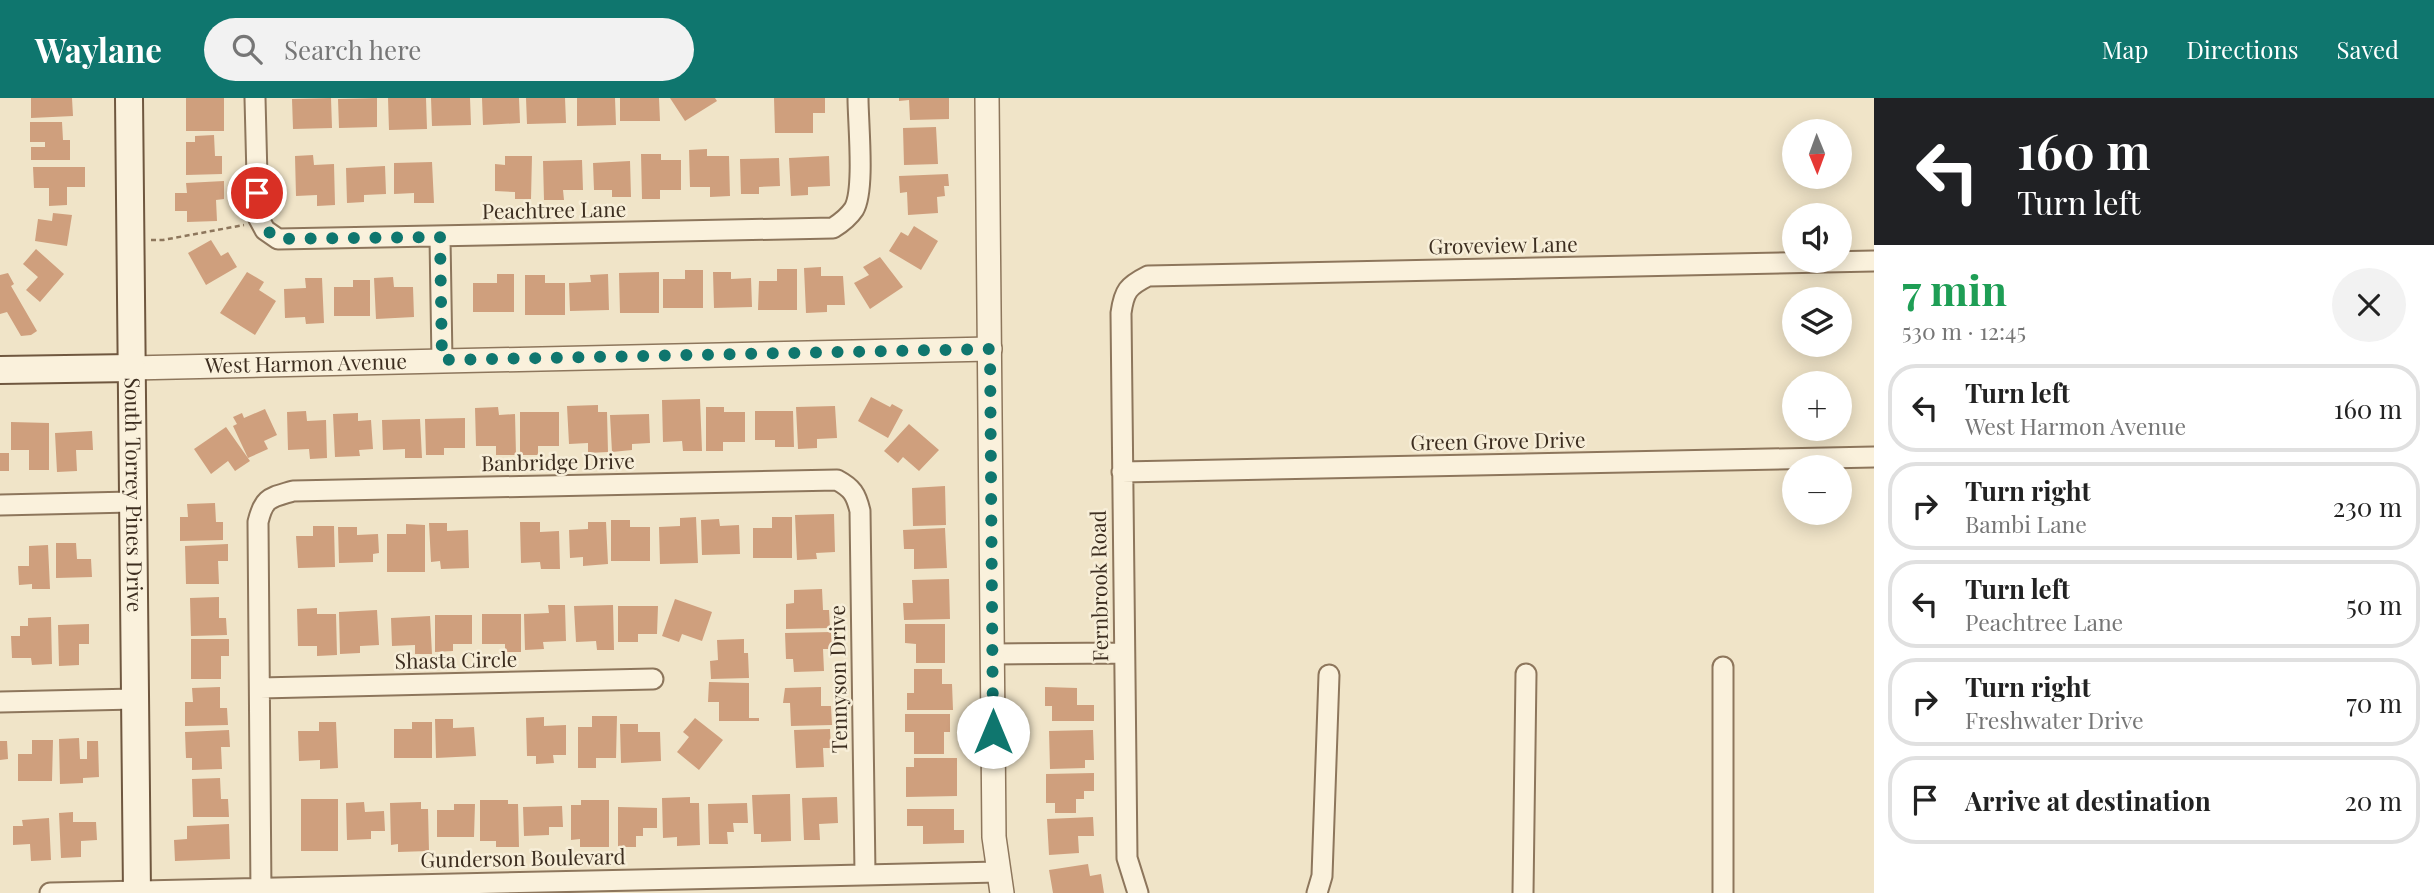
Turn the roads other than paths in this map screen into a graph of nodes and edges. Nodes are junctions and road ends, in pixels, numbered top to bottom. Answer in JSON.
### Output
{"nodes":[{"id":1,"x":129,"y":98,"type":"edge"},
{"id":2,"x":255,"y":98,"type":"edge"},
{"id":3,"x":858,"y":98,"type":"edge"},
{"id":4,"x":987,"y":98,"type":"edge"},
{"id":5,"x":440,"y":237,"type":"junction"},
{"id":6,"x":1874,"y":261,"type":"edge"},
{"id":7,"x":1135,"y":282,"type":"joint"},
{"id":8,"x":990,"y":349,"type":"junction"},
{"id":9,"x":442,"y":360,"type":"junction"},
{"id":10,"x":131,"y":368,"type":"junction"},
{"id":11,"x":0,"y":370,"type":"edge"},
{"id":12,"x":1874,"y":457,"type":"edge"},
{"id":13,"x":1122,"y":472,"type":"junction"},
{"id":14,"x":848,"y":486,"type":"joint"},
{"id":15,"x":131,"y":502,"type":"junction"},
{"id":16,"x":0,"y":505,"type":"edge"},
{"id":17,"x":993,"y":653,"type":"junction"},
{"id":18,"x":1123,"y":653,"type":"junction"},
{"id":19,"x":1723,"y":667,"type":"dead end"},
{"id":20,"x":1525,"y":674,"type":"dead end"},
{"id":21,"x":1329,"y":675,"type":"dead end"},
{"id":22,"x":653,"y":679,"type":"dead end"},
{"id":23,"x":260,"y":688,"type":"junction"},
{"id":24,"x":135,"y":699,"type":"junction"},
{"id":25,"x":0,"y":702,"type":"edge"},
{"id":26,"x":865,"y":874,"type":"junction"},
{"id":27,"x":1000,"y":882,"type":"edge"},
{"id":28,"x":659,"y":886,"type":"edge"},
{"id":29,"x":458,"y":888,"type":"edge"},
{"id":30,"x":260,"y":890,"type":"edge"},
{"id":31,"x":137,"y":892,"type":"edge"},
{"id":32,"x":50,"y":893,"type":"edge"},
{"id":33,"x":1138,"y":893,"type":"edge"},
{"id":34,"x":1317,"y":893,"type":"edge"},
{"id":35,"x":1523,"y":893,"type":"edge"},
{"id":36,"x":1723,"y":893,"type":"edge"}],
"edges":[{"from":1,"to":10,"type":"main road","name":"South Torrey Pines Drive"},
{"from":2,"to":5,"type":"street","name":"Peachtree Lane"},
{"from":3,"to":5,"type":"street","name":"Peachtree Lane"},
{"from":4,"to":8,"type":"street"},
{"from":5,"to":9,"type":"street"},
{"from":6,"to":7,"type":"street","name":"Groveview Lane"},
{"from":7,"to":13,"type":"street","name":"Fernbrook Road"},
{"from":8,"to":9,"type":"street","name":"West Harmon Avenue"},
{"from":8,"to":17,"type":"street"},
{"from":9,"to":10,"type":"street","name":"West Harmon Avenue"},
{"from":10,"to":11,"type":"main road","name":"West Harmon Avenue"},
{"from":10,"to":15,"type":"main road","name":"South Torrey Pines Drive"},
{"from":12,"to":13,"type":"street","name":"Green Grove Drive"},
{"from":13,"to":18,"type":"street","name":"Fernbrook Road"},
{"from":14,"to":23,"type":"street","name":"Banbridge Drive"},
{"from":14,"to":26,"type":"street","name":"Tennyson Drive"},
{"from":15,"to":16,"type":"street"},
{"from":15,"to":24,"type":"main road","name":"South Torrey Pines Drive"},
{"from":17,"to":18,"type":"street"},
{"from":17,"to":27,"type":"street"},
{"from":18,"to":33,"type":"street","name":"Fernbrook Road"},
{"from":19,"to":36,"type":"street"},
{"from":20,"to":35,"type":"street"},
{"from":21,"to":34,"type":"street"},
{"from":22,"to":23,"type":"street","name":"Shasta Circle"},
{"from":23,"to":30,"type":"street"},
{"from":24,"to":25,"type":"street"},
{"from":24,"to":31,"type":"main road","name":"South Torrey Pines Drive"},
{"from":26,"to":27,"type":"street","name":"Gunderson Boulevard"},
{"from":26,"to":28,"type":"street","name":"Gunderson Boulevard"},
{"from":28,"to":29,"type":"street","name":"Gunderson Boulevard"},
{"from":29,"to":30,"type":"street","name":"Gunderson Boulevard"},
{"from":30,"to":31,"type":"street","name":"Gunderson Boulevard"},
{"from":31,"to":32,"type":"street","name":"Gunderson Boulevard"}]}
